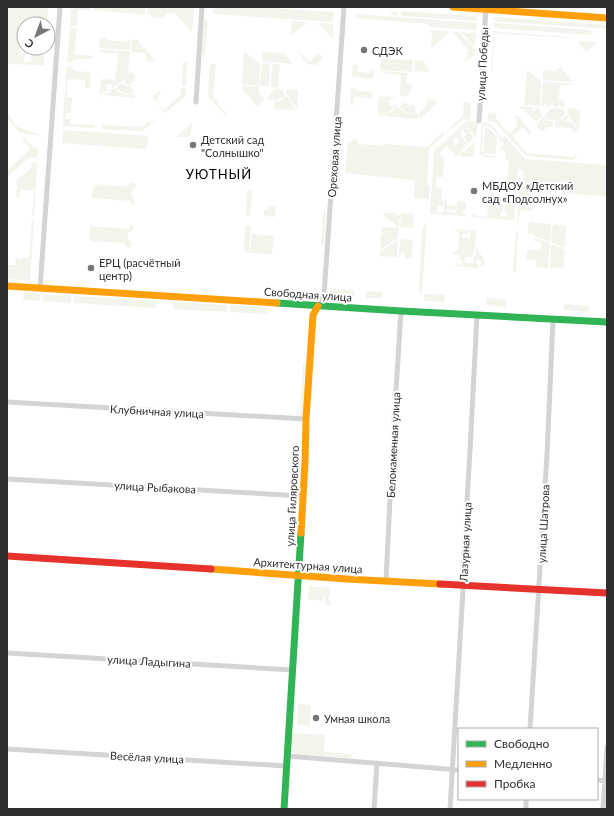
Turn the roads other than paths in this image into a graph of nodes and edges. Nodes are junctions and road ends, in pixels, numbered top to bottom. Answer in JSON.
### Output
{"nodes":[{"id":1,"x":60,"y":7,"type":"edge"},
{"id":2,"x":202,"y":7,"type":"edge"},
{"id":3,"x":344,"y":7,"type":"edge"},
{"id":4,"x":452,"y":7,"type":"edge"},
{"id":5,"x":486,"y":8,"type":"edge"},
{"id":6,"x":607,"y":18,"type":"edge"},
{"id":7,"x":196,"y":102,"type":"dead end"},
{"id":8,"x":479,"y":121,"type":"dead end"},
{"id":9,"x":7,"y":286,"type":"edge"},
{"id":10,"x":40,"y":288,"type":"junction"},
{"id":11,"x":318,"y":306,"type":"junction"},
{"id":12,"x":401,"y":311,"type":"junction"},
{"id":13,"x":477,"y":315,"type":"junction"},
{"id":14,"x":553,"y":320,"type":"junction"},
{"id":15,"x":607,"y":322,"type":"edge"},
{"id":16,"x":7,"y":402,"type":"edge"},
{"id":17,"x":306,"y":419,"type":"junction"},
{"id":18,"x":7,"y":479,"type":"edge"},
{"id":19,"x":303,"y":496,"type":"junction"},
{"id":20,"x":7,"y":556,"type":"edge"},
{"id":21,"x":298,"y":575,"type":"junction"},
{"id":22,"x":386,"y":580,"type":"junction"},
{"id":23,"x":462,"y":585,"type":"junction"},
{"id":24,"x":538,"y":589,"type":"junction"},
{"id":25,"x":607,"y":593,"type":"edge"},
{"id":26,"x":7,"y":653,"type":"edge"},
{"id":27,"x":292,"y":670,"type":"junction"},
{"id":28,"x":530,"y":728,"type":"edge"},
{"id":29,"x":607,"y":747,"type":"edge"},
{"id":30,"x":7,"y":749,"type":"edge"},
{"id":31,"x":287,"y":756,"type":"junction"},
{"id":32,"x":377,"y":763,"type":"junction"},
{"id":33,"x":286,"y":766,"type":"junction"},
{"id":34,"x":452,"y":770,"type":"junction"},
{"id":35,"x":458,"y":770,"type":"edge"},
{"id":36,"x":606,"y":781,"type":"edge"},
{"id":37,"x":284,"y":809,"type":"edge"},
{"id":38,"x":374,"y":809,"type":"edge"},
{"id":39,"x":450,"y":809,"type":"edge"},
{"id":40,"x":603,"y":809,"type":"edge"}],
"edges":[{"from":1,"to":10,"type":"street"},
{"from":2,"to":7,"type":"street"},
{"from":3,"to":11,"type":"street","name":"Ореховая улица"},
{"from":4,"to":5,"type":"street"},
{"from":5,"to":6,"type":"street"},
{"from":5,"to":8,"type":"street","name":"улица Победы"},
{"from":9,"to":10,"type":"street","name":"Свободная улица"},
{"from":10,"to":11,"type":"street","name":"Свободная улица"},
{"from":11,"to":12,"type":"street","name":"Свободная улица"},
{"from":11,"to":17,"type":"street","name":"улица Гиляровского"},
{"from":12,"to":13,"type":"street","name":"Свободная улица"},
{"from":12,"to":22,"type":"street","name":"Белокаменная улица"},
{"from":13,"to":14,"type":"street","name":"Свободная улица"},
{"from":13,"to":23,"type":"street","name":"Лазурная улица"},
{"from":14,"to":15,"type":"street","name":"Свободная улица"},
{"from":14,"to":24,"type":"street","name":"улица Шатрова"},
{"from":16,"to":17,"type":"street","name":"Клубничная улица"},
{"from":17,"to":19,"type":"street","name":"улица Гиляровского"},
{"from":18,"to":19,"type":"street","name":"улица Рыбакова"},
{"from":19,"to":21,"type":"street","name":"улица Гиляровского"},
{"from":20,"to":21,"type":"street","name":"Архитектурная улица"},
{"from":21,"to":22,"type":"street","name":"Архитектурная улица"},
{"from":21,"to":27,"type":"street","name":"улица Гиляровского"},
{"from":22,"to":23,"type":"street","name":"Архитектурная улица"},
{"from":23,"to":24,"type":"street","name":"Архитектурная улица"},
{"from":23,"to":34,"type":"street","name":"Лазурная улица"},
{"from":24,"to":25,"type":"street","name":"Архитектурная улица"},
{"from":24,"to":28,"type":"street","name":"улица Шатрова"},
{"from":26,"to":27,"type":"street","name":"улица Ладыгина"},
{"from":27,"to":31,"type":"street","name":"улица Гиляровского"},
{"from":29,"to":36,"type":"street"},
{"from":30,"to":33,"type":"street","name":"Весёлая улица"},
{"from":31,"to":32,"type":"street"},
{"from":31,"to":33,"type":"street","name":"улица Гиляровского"},
{"from":32,"to":34,"type":"street"},
{"from":32,"to":38,"type":"street"},
{"from":33,"to":37,"type":"street","name":"улица Гиляровского"},
{"from":34,"to":35,"type":"street"},
{"from":34,"to":39,"type":"street","name":"Лазурная улица"},
{"from":36,"to":40,"type":"street"}]}
